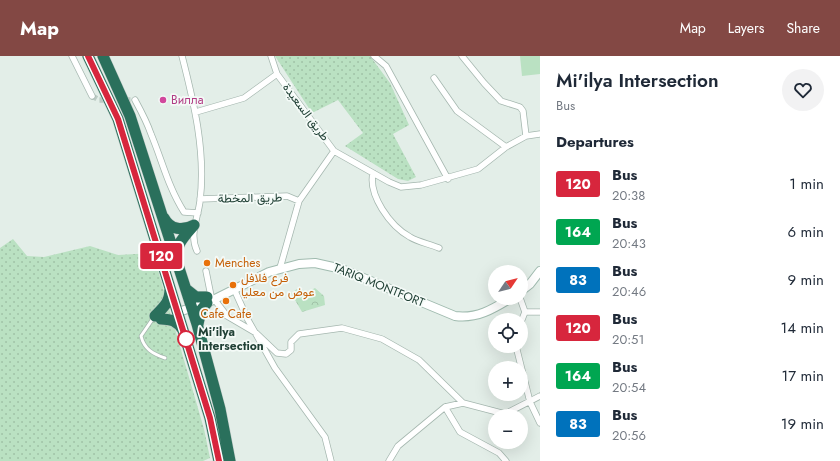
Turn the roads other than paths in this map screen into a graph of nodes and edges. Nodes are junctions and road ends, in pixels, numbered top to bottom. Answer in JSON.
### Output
{"nodes":[{"id":1,"x":72,"y":56,"type":"edge"},
{"id":2,"x":88,"y":56,"type":"edge"},
{"id":3,"x":103,"y":56,"type":"edge"},
{"id":4,"x":182,"y":56,"type":"edge"},
{"id":5,"x":271,"y":56,"type":"edge"},
{"id":6,"x":374,"y":56,"type":"edge"},
{"id":7,"x":462,"y":56,"type":"edge"},
{"id":8,"x":277,"y":74,"type":"junction"},
{"id":9,"x":434,"y":78,"type":"dead end"},
{"id":10,"x":92,"y":96,"type":"dead end"},
{"id":11,"x":135,"y":100,"type":"dead end"},
{"id":12,"x":196,"y":112,"type":"junction"},
{"id":13,"x":540,"y":134,"type":"edge"},
{"id":14,"x":526,"y":136,"type":"junction"},
{"id":15,"x":506,"y":147,"type":"junction"},
{"id":16,"x":334,"y":150,"type":"junction"},
{"id":17,"x":373,"y":172,"type":"junction"},
{"id":18,"x":448,"y":178,"type":"junction"},
{"id":19,"x":200,"y":199,"type":"junction"},
{"id":20,"x":299,"y":201,"type":"junction"},
{"id":21,"x":198,"y":213,"type":"junction"},
{"id":22,"x":162,"y":215,"type":"junction"},
{"id":23,"x":194,"y":225,"type":"junction"},
{"id":24,"x":439,"y":248,"type":"dead end"},
{"id":25,"x":197,"y":251,"type":"dead end"},
{"id":26,"x":178,"y":264,"type":"junction"},
{"id":27,"x":280,"y":268,"type":"junction"},
{"id":28,"x":206,"y":271,"type":"dead end"},
{"id":29,"x":540,"y":271,"type":"edge"},
{"id":30,"x":170,"y":284,"type":"junction"},
{"id":31,"x":528,"y":286,"type":"edge"},
{"id":32,"x":234,"y":288,"type":"junction"},
{"id":33,"x":186,"y":289,"type":"junction"},
{"id":34,"x":210,"y":299,"type":"junction"},
{"id":35,"x":191,"y":305,"type":"junction"},
{"id":36,"x":499,"y":305,"type":"edge"},
{"id":37,"x":522,"y":305,"type":"edge"},
{"id":38,"x":168,"y":312,"type":"junction"},
{"id":39,"x":525,"y":312,"type":"joint"},
{"id":40,"x":540,"y":312,"type":"edge"},
{"id":41,"x":198,"y":324,"type":"junction"},
{"id":42,"x":147,"y":326,"type":"junction"},
{"id":43,"x":184,"y":332,"type":"junction"},
{"id":44,"x":256,"y":332,"type":"junction"},
{"id":45,"x":518,"y":353,"type":"edge"},
{"id":46,"x":165,"y":358,"type":"dead end"},
{"id":47,"x":540,"y":396,"type":"edge"},
{"id":48,"x":530,"y":402,"type":"junction"},
{"id":49,"x":463,"y":403,"type":"junction"},
{"id":50,"x":445,"y":406,"type":"junction"},
{"id":51,"x":540,"y":423,"type":"edge"},
{"id":52,"x":219,"y":461,"type":"edge"},
{"id":53,"x":230,"y":461,"type":"edge"},
{"id":54,"x":331,"y":461,"type":"edge"},
{"id":55,"x":389,"y":461,"type":"edge"},
{"id":56,"x":506,"y":461,"type":"edge"}],
"edges":[{"from":1,"to":10,"type":"street"},
{"from":2,"to":30,"type":"highway"},
{"from":3,"to":22,"type":"highway"},
{"from":4,"to":12,"type":"street"},
{"from":5,"to":8,"type":"street","name":"طريق السعيدة"},
{"from":6,"to":18,"type":"street"},
{"from":7,"to":14,"type":"street"},
{"from":8,"to":12,"type":"street"},
{"from":8,"to":16,"type":"street","name":"طريق السعيدة"},
{"from":9,"to":15,"type":"street"},
{"from":11,"to":21,"type":"street"},
{"from":12,"to":19,"type":"street"},
{"from":13,"to":14,"type":"street","name":"طريق السعيدة"},
{"from":14,"to":15,"type":"street","name":"طريق السعيدة"},
{"from":15,"to":18,"type":"street","name":"طريق السعيدة"},
{"from":16,"to":17,"type":"street","name":"طريق السعيدة"},
{"from":16,"to":20,"type":"street","name":"طريق السعيدة"},
{"from":17,"to":18,"type":"street","name":"طريق السعيدة"},
{"from":17,"to":24,"type":"street"},
{"from":19,"to":20,"type":"street","name":"طريق المخطة"},
{"from":19,"to":21,"type":"street"},
{"from":20,"to":27,"type":"street","name":"طريق السعيدة"},
{"from":21,"to":23,"type":"street"},
{"from":22,"to":23,"type":"highway"},
{"from":22,"to":26,"type":"highway"},
{"from":23,"to":25,"type":"street"},
{"from":23,"to":26,"type":"highway"},
{"from":26,"to":33,"type":"highway"},
{"from":27,"to":32,"type":"main road","name":"TARIQ MONTFORT"},
{"from":27,"to":36,"type":"main road","name":"TARIQ MONTFORT"},
{"from":28,"to":34,"type":"street"},
{"from":29,"to":31,"type":"main road"},
{"from":30,"to":38,"type":"highway"},
{"from":30,"to":38,"type":"highway"},
{"from":32,"to":34,"type":"main road","name":"TARIQ MONTFORT"},
{"from":32,"to":44,"type":"street"},
{"from":33,"to":34,"type":"highway"},
{"from":33,"to":35,"type":"highway"},
{"from":34,"to":35,"type":"main road","name":"TARIQ MONTFORT"},
{"from":34,"to":41,"type":"highway"},
{"from":34,"to":44,"type":"street"},
{"from":35,"to":38,"type":"main road","name":"TARIQ MONTFORT"},
{"from":35,"to":41,"type":"highway"},
{"from":37,"to":39,"type":"street"},
{"from":38,"to":42,"type":"lane"},
{"from":38,"to":42,"type":"lane"},
{"from":38,"to":43,"type":"highway"},
{"from":38,"to":43,"type":"highway"},
{"from":39,"to":40,"type":"street"},
{"from":41,"to":53,"type":"highway"},
{"from":42,"to":46,"type":"lane"},
{"from":43,"to":52,"type":"highway"},
{"from":44,"to":49,"type":"street"},
{"from":44,"to":54,"type":"street"},
{"from":45,"to":48,"type":"street"},
{"from":47,"to":48,"type":"street"},
{"from":48,"to":49,"type":"street"},
{"from":48,"to":51,"type":"street"},
{"from":49,"to":50,"type":"street"},
{"from":50,"to":55,"type":"street"},
{"from":50,"to":56,"type":"street"}]}
